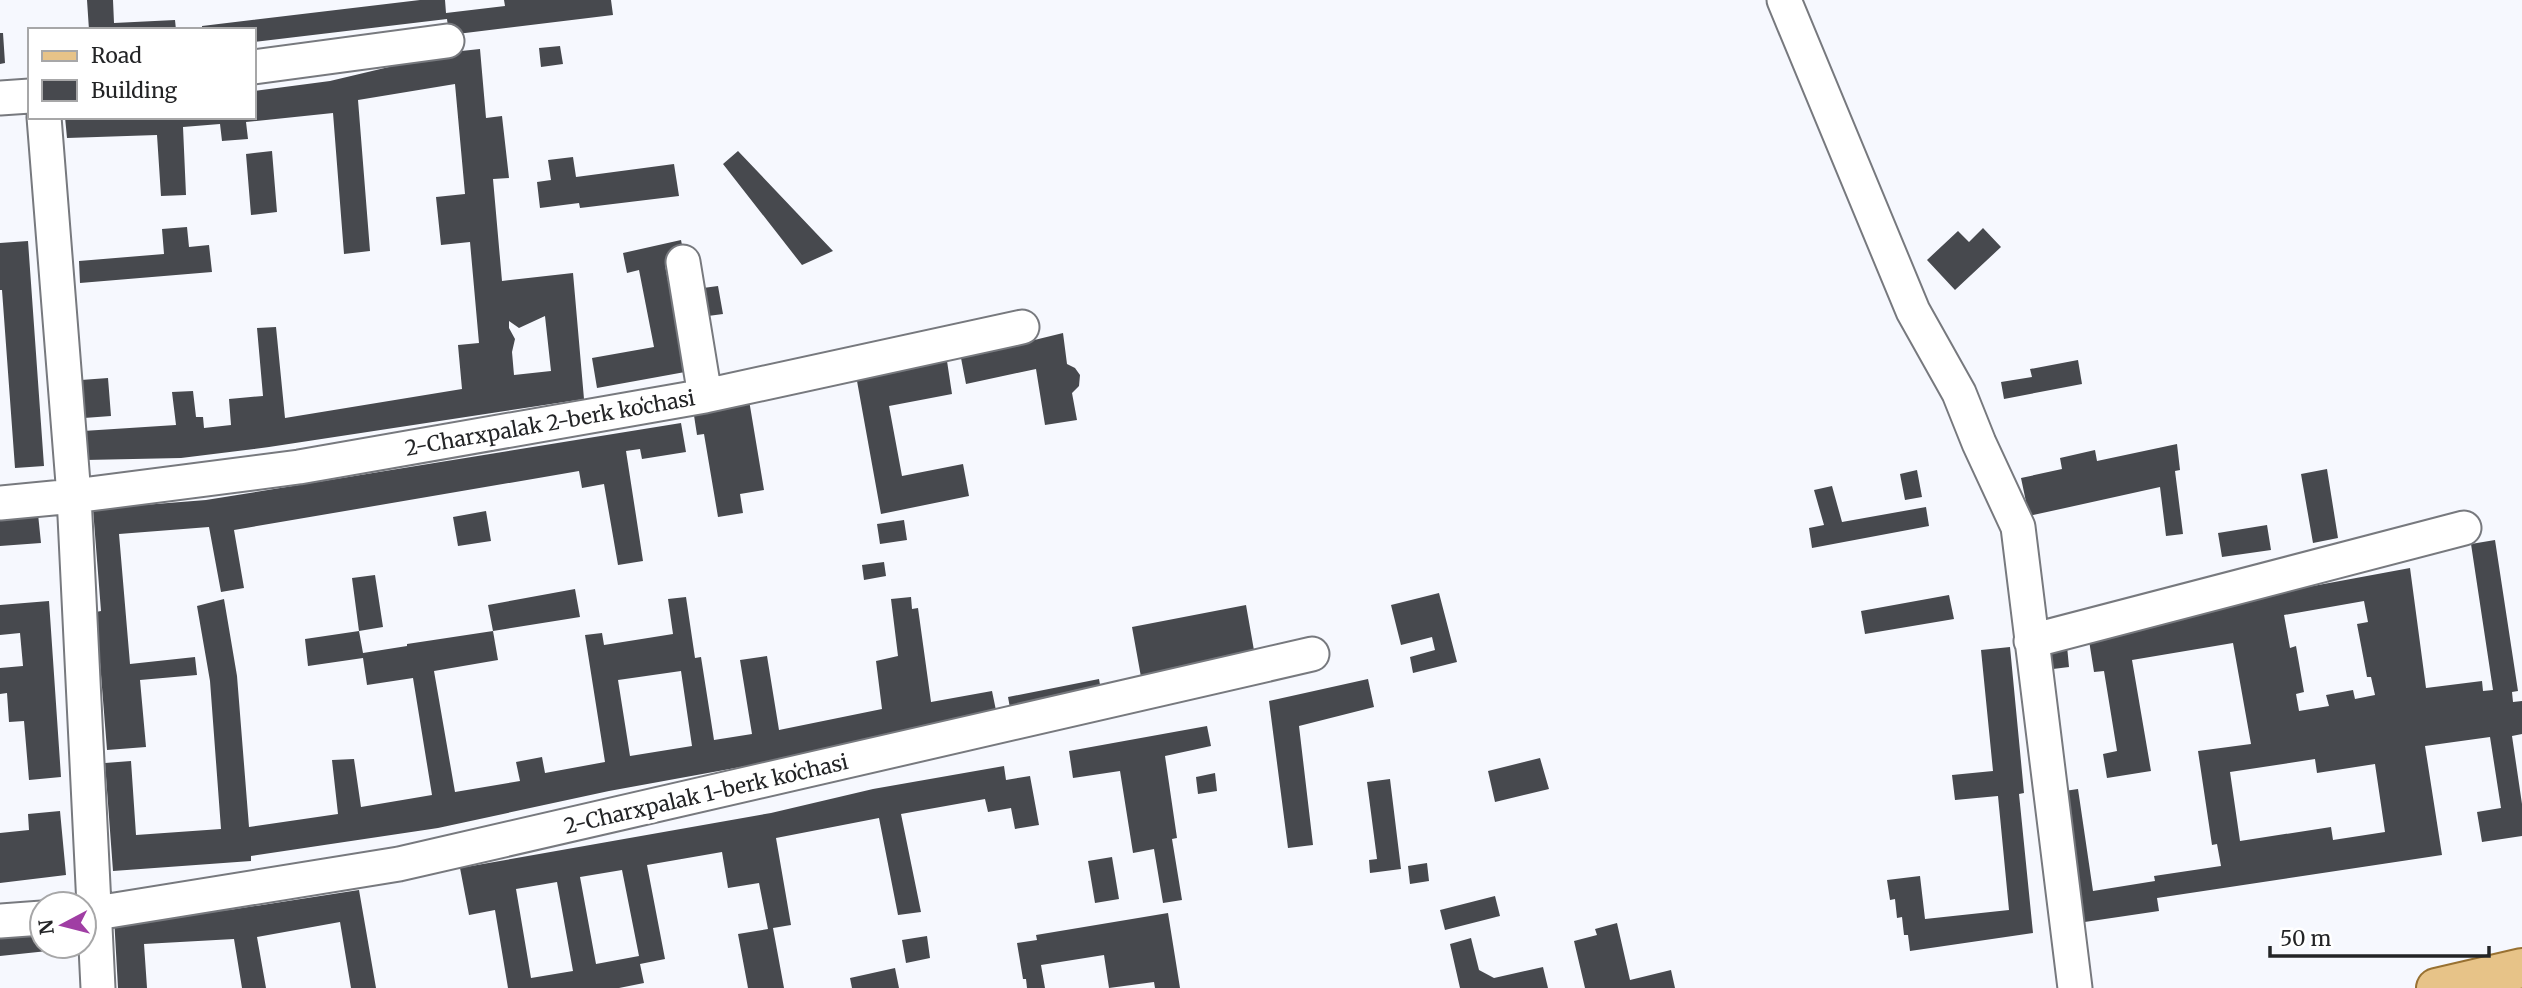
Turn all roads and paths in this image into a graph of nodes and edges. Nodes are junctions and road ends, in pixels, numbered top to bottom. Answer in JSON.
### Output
{"nodes":[{"id":1,"x":1784,"y":0,"type":"edge"},
{"id":2,"x":447,"y":41,"type":"dead end"},
{"id":3,"x":256,"y":67,"type":"edge"},
{"id":4,"x":28,"y":96,"type":"edge"},
{"id":5,"x":0,"y":98,"type":"edge"},
{"id":6,"x":44,"y":119,"type":"edge"},
{"id":7,"x":683,"y":262,"type":"dead end"},
{"id":8,"x":1022,"y":327,"type":"dead end"},
{"id":9,"x":705,"y":396,"type":"junction"},
{"id":10,"x":74,"y":496,"type":"junction"},
{"id":11,"x":0,"y":503,"type":"edge"},
{"id":12,"x":2464,"y":528,"type":"dead end"},
{"id":13,"x":2031,"y":641,"type":"junction"},
{"id":14,"x":1312,"y":654,"type":"dead end"},
{"id":15,"x":89,"y":890,"type":"edge"},
{"id":16,"x":98,"y":914,"type":"edge"},
{"id":17,"x":28,"y":919,"type":"edge"},
{"id":18,"x":0,"y":921,"type":"edge"},
{"id":19,"x":96,"y":960,"type":"edge"},
{"id":20,"x":2522,"y":968,"type":"edge"},
{"id":21,"x":99,"y":988,"type":"edge"},
{"id":22,"x":2076,"y":988,"type":"edge"},
{"id":23,"x":2435,"y":988,"type":"edge"}],
"edges":[{"from":1,"to":13,"type":"street"},
{"from":2,"to":3,"type":"street"},
{"from":4,"to":5,"type":"street"},
{"from":6,"to":10,"type":"street"},
{"from":7,"to":9,"type":"street"},
{"from":8,"to":9,"type":"street","name":"2-Charxpalak 2-berk koʻchasi"},
{"from":9,"to":10,"type":"street","name":"2-Charxpalak 2-berk koʻchasi"},
{"from":10,"to":11,"type":"street","name":"2-Charxpalak 2-berk koʻchasi"},
{"from":10,"to":15,"type":"street"},
{"from":12,"to":13,"type":"street"},
{"from":13,"to":22,"type":"street"},
{"from":14,"to":16,"type":"street","name":"2-Charxpalak 1-berk koʻchasi"},
{"from":17,"to":18,"type":"street"},
{"from":19,"to":21,"type":"street"},
{"from":20,"to":23,"type":"main road"}]}
